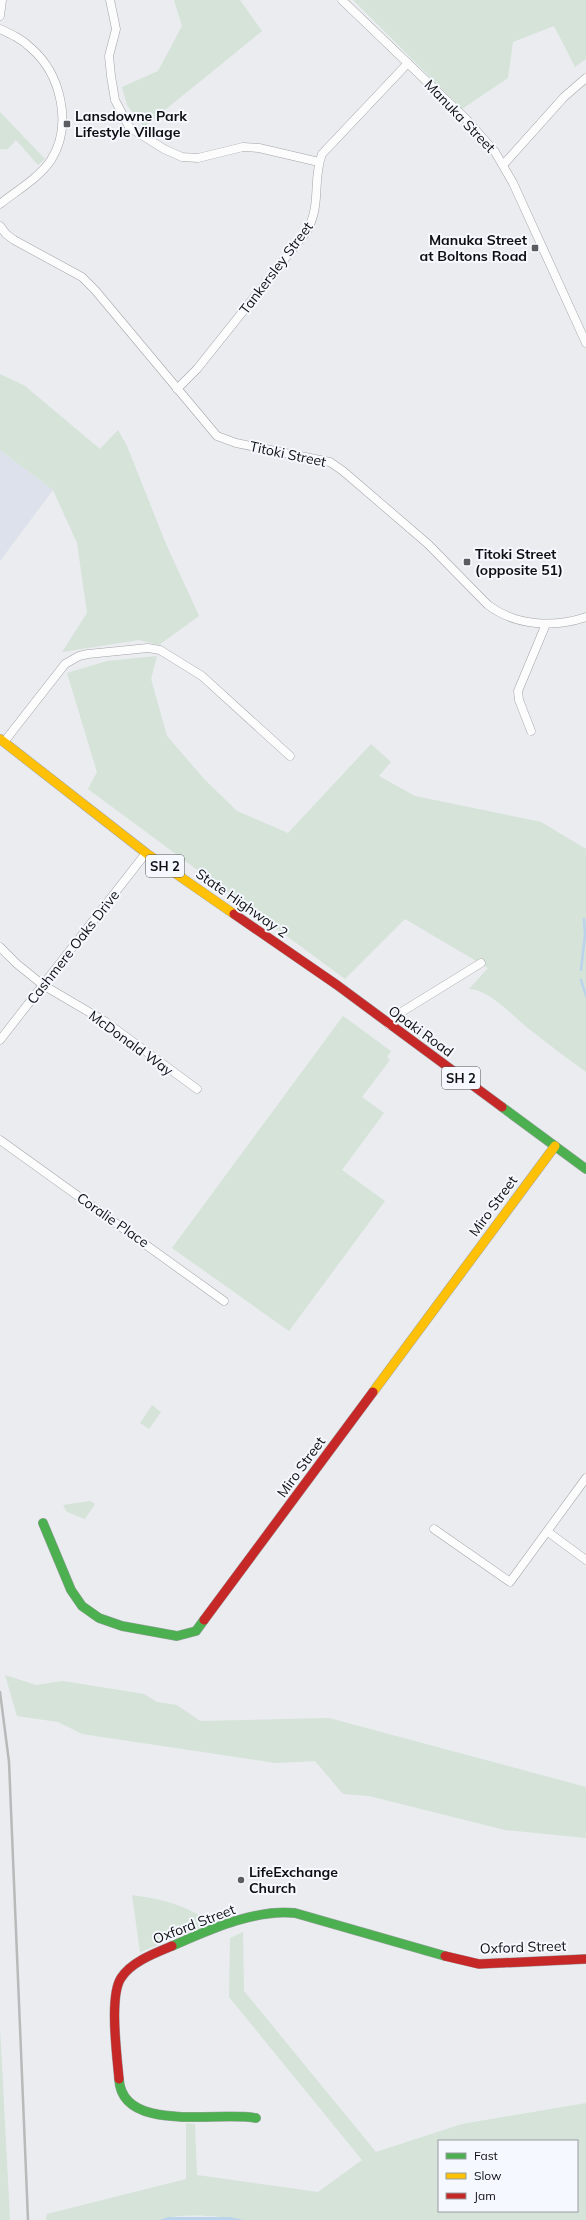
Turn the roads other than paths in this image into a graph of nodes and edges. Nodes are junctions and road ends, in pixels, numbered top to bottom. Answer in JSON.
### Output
{"nodes":[{"id":1,"x":2,"y":0,"type":"edge"},
{"id":2,"x":110,"y":0,"type":"edge"},
{"id":3,"x":342,"y":0,"type":"edge"},
{"id":4,"x":0,"y":16,"type":"edge"},
{"id":5,"x":0,"y":29,"type":"edge"},
{"id":6,"x":408,"y":63,"type":"junction"},
{"id":7,"x":586,"y":78,"type":"edge"},
{"id":8,"x":319,"y":162,"type":"junction"},
{"id":9,"x":504,"y":164,"type":"junction"},
{"id":10,"x":0,"y":204,"type":"edge"},
{"id":11,"x":0,"y":226,"type":"edge"},
{"id":12,"x":586,"y":342,"type":"edge"},
{"id":13,"x":178,"y":389,"type":"junction"},
{"id":14,"x":586,"y":617,"type":"edge"},
{"id":15,"x":546,"y":624,"type":"junction"},
{"id":16,"x":531,"y":731,"type":"dead end"},
{"id":17,"x":2,"y":740,"type":"edge"},
{"id":18,"x":290,"y":756,"type":"dead end"},
{"id":19,"x":146,"y":853,"type":"junction"},
{"id":20,"x":0,"y":947,"type":"edge"},
{"id":21,"x":481,"y":963,"type":"dead end"},
{"id":22,"x":43,"y":985,"type":"junction"},
{"id":23,"x":337,"y":985,"type":"joint"},
{"id":24,"x":389,"y":1025,"type":"junction"},
{"id":25,"x":0,"y":1040,"type":"edge"},
{"id":26,"x":197,"y":1089,"type":"dead end"},
{"id":27,"x":0,"y":1140,"type":"edge"},
{"id":28,"x":555,"y":1146,"type":"junction"},
{"id":29,"x":586,"y":1169,"type":"edge"},
{"id":30,"x":224,"y":1301,"type":"dead end"},
{"id":31,"x":586,"y":1478,"type":"edge"},
{"id":32,"x":43,"y":1523,"type":"dead end"},
{"id":33,"x":434,"y":1529,"type":"dead end"},
{"id":34,"x":548,"y":1532,"type":"junction"},
{"id":35,"x":586,"y":1560,"type":"edge"},
{"id":36,"x":586,"y":1959,"type":"edge"},
{"id":37,"x":256,"y":2118,"type":"dead end"}],
"edges":[{"from":1,"to":4,"type":"street"},
{"from":2,"to":8,"type":"street"},
{"from":3,"to":6,"type":"street","name":"Manuka Street"},
{"from":5,"to":10,"type":"street"},
{"from":6,"to":8,"type":"street","name":"Tankersley Street"},
{"from":6,"to":9,"type":"street","name":"Manuka Street"},
{"from":7,"to":9,"type":"street"},
{"from":8,"to":13,"type":"street","name":"Tankersley Street"},
{"from":9,"to":12,"type":"street","name":"Manuka Street"},
{"from":11,"to":13,"type":"street","name":"Titoki Street"},
{"from":13,"to":15,"type":"street","name":"Titoki Street"},
{"from":14,"to":15,"type":"street","name":"Titoki Street"},
{"from":15,"to":16,"type":"street"},
{"from":17,"to":18,"type":"street"},
{"from":17,"to":19,"type":"main road","name":"State Highway 2","number":"SH 2"},
{"from":19,"to":22,"type":"street","name":"Cashmere Oaks Drive"},
{"from":19,"to":23,"type":"main road","name":"State Highway 2","number":"SH 2"},
{"from":20,"to":22,"type":"street","name":"McDonald Way"},
{"from":21,"to":24,"type":"street"},
{"from":22,"to":25,"type":"street","name":"Cashmere Oaks Drive"},
{"from":22,"to":26,"type":"street","name":"McDonald Way"},
{"from":23,"to":24,"type":"main road","name":"Opaki Road","number":"SH 2"},
{"from":24,"to":28,"type":"main road","name":"Opaki Road","number":"SH 2"},
{"from":27,"to":30,"type":"street","name":"Coralie Place"},
{"from":28,"to":29,"type":"main road","name":"Opaki Road","number":"SH 2"},
{"from":28,"to":32,"type":"main road","name":"Miro Street"},
{"from":31,"to":34,"type":"street"},
{"from":33,"to":34,"type":"street"},
{"from":34,"to":35,"type":"street"},
{"from":36,"to":37,"type":"main road","name":"Oxford Street"}]}
